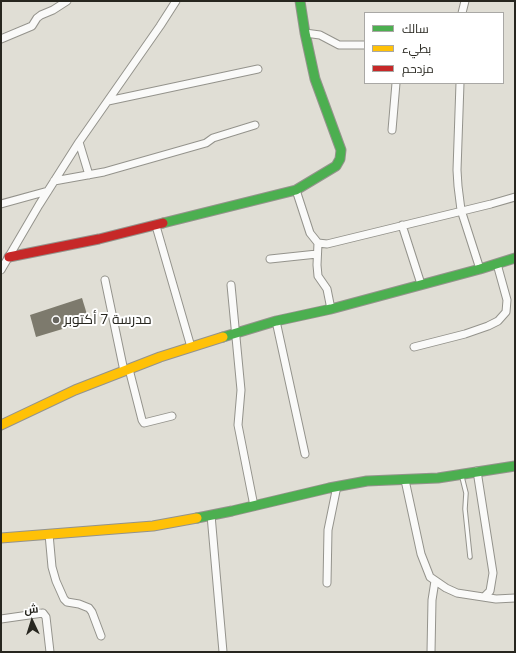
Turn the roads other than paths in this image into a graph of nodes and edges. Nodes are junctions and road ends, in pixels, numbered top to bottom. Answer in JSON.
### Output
{"nodes":[{"id":1,"x":67,"y":1,"type":"edge"},
{"id":2,"x":176,"y":1,"type":"edge"},
{"id":3,"x":300,"y":1,"type":"edge"},
{"id":4,"x":465,"y":1,"type":"edge"},
{"id":5,"x":462,"y":12,"type":"edge"},
{"id":6,"x":305,"y":33,"type":"junction"},
{"id":7,"x":1,"y":39,"type":"edge"},
{"id":8,"x":364,"y":46,"type":"edge"},
{"id":9,"x":258,"y":69,"type":"dead end"},
{"id":10,"x":396,"y":84,"type":"edge"},
{"id":11,"x":460,"y":84,"type":"edge"},
{"id":12,"x":108,"y":101,"type":"junction"},
{"id":13,"x":255,"y":125,"type":"dead end"},
{"id":14,"x":392,"y":130,"type":"dead end"},
{"id":15,"x":79,"y":142,"type":"junction"},
{"id":16,"x":89,"y":175,"type":"junction"},
{"id":17,"x":54,"y":181,"type":"junction"},
{"id":18,"x":296,"y":190,"type":"junction"},
{"id":19,"x":48,"y":191,"type":"junction"},
{"id":20,"x":515,"y":197,"type":"edge"},
{"id":21,"x":1,"y":204,"type":"edge"},
{"id":22,"x":461,"y":210,"type":"junction"},
{"id":23,"x":156,"y":226,"type":"junction"},
{"id":24,"x":402,"y":226,"type":"junction"},
{"id":25,"x":318,"y":243,"type":"junction"},
{"id":26,"x":317,"y":254,"type":"junction"},
{"id":27,"x":9,"y":257,"type":"junction"},
{"id":28,"x":515,"y":258,"type":"edge"},
{"id":29,"x":270,"y":259,"type":"dead end"},
{"id":30,"x":496,"y":264,"type":"junction"},
{"id":31,"x":480,"y":269,"type":"junction"},
{"id":32,"x":1,"y":270,"type":"edge"},
{"id":33,"x":105,"y":280,"type":"dead end"},
{"id":34,"x":421,"y":284,"type":"junction"},
{"id":35,"x":231,"y":286,"type":"dead end"},
{"id":36,"x":331,"y":309,"type":"junction"},
{"id":37,"x":276,"y":321,"type":"junction"},
{"id":38,"x":236,"y":334,"type":"junction"},
{"id":39,"x":191,"y":347,"type":"junction"},
{"id":40,"x":414,"y":347,"type":"dead end"},
{"id":41,"x":126,"y":370,"type":"junction"},
{"id":42,"x":172,"y":416,"type":"dead end"},
{"id":43,"x":1,"y":425,"type":"edge"},
{"id":44,"x":305,"y":454,"type":"dead end"},
{"id":45,"x":515,"y":466,"type":"edge"},
{"id":46,"x":477,"y":471,"type":"junction"},
{"id":47,"x":461,"y":474,"type":"junction"},
{"id":48,"x":405,"y":480,"type":"junction"},
{"id":49,"x":337,"y":486,"type":"junction"},
{"id":50,"x":254,"y":506,"type":"junction"},
{"id":51,"x":211,"y":515,"type":"junction"},
{"id":52,"x":48,"y":534,"type":"junction"},
{"id":53,"x":1,"y":538,"type":"edge"},
{"id":54,"x":470,"y":557,"type":"dead end"},
{"id":55,"x":435,"y":582,"type":"junction"},
{"id":56,"x":327,"y":583,"type":"dead end"},
{"id":57,"x":485,"y":596,"type":"junction"},
{"id":58,"x":515,"y":598,"type":"edge"},
{"id":59,"x":1,"y":619,"type":"edge"},
{"id":60,"x":101,"y":636,"type":"dead end"},
{"id":61,"x":50,"y":652,"type":"edge"},
{"id":62,"x":223,"y":652,"type":"edge"},
{"id":63,"x":431,"y":652,"type":"edge"}],
"edges":[{"from":1,"to":7,"type":"street"},
{"from":2,"to":12,"type":"street"},
{"from":3,"to":6,"type":"street"},
{"from":4,"to":5,"type":"street"},
{"from":6,"to":8,"type":"street"},
{"from":6,"to":18,"type":"street"},
{"from":9,"to":12,"type":"street"},
{"from":10,"to":14,"type":"street"},
{"from":11,"to":22,"type":"street"},
{"from":12,"to":15,"type":"street"},
{"from":13,"to":16,"type":"street"},
{"from":15,"to":16,"type":"street"},
{"from":15,"to":17,"type":"street"},
{"from":16,"to":17,"type":"street"},
{"from":17,"to":19,"type":"street"},
{"from":18,"to":23,"type":"street"},
{"from":18,"to":25,"type":"street"},
{"from":19,"to":21,"type":"street"},
{"from":19,"to":27,"type":"street"},
{"from":20,"to":22,"type":"street"},
{"from":22,"to":24,"type":"street"},
{"from":22,"to":31,"type":"street"},
{"from":23,"to":27,"type":"street"},
{"from":23,"to":39,"type":"street"},
{"from":24,"to":25,"type":"street"},
{"from":24,"to":34,"type":"street"},
{"from":25,"to":26,"type":"street"},
{"from":26,"to":29,"type":"street"},
{"from":26,"to":36,"type":"street"},
{"from":27,"to":32,"type":"street"},
{"from":28,"to":30,"type":"street"},
{"from":30,"to":31,"type":"street"},
{"from":30,"to":40,"type":"street"},
{"from":31,"to":34,"type":"street"},
{"from":33,"to":41,"type":"street"},
{"from":34,"to":36,"type":"street"},
{"from":35,"to":38,"type":"street"},
{"from":36,"to":37,"type":"street"},
{"from":37,"to":38,"type":"street"},
{"from":37,"to":44,"type":"street"},
{"from":38,"to":39,"type":"street"},
{"from":38,"to":50,"type":"street"},
{"from":39,"to":41,"type":"street"},
{"from":41,"to":42,"type":"street"},
{"from":41,"to":43,"type":"street"},
{"from":45,"to":46,"type":"street"},
{"from":46,"to":47,"type":"street"},
{"from":46,"to":57,"type":"street"},
{"from":47,"to":48,"type":"street"},
{"from":47,"to":54,"type":"lane"},
{"from":48,"to":49,"type":"street"},
{"from":48,"to":55,"type":"street"},
{"from":49,"to":50,"type":"street"},
{"from":49,"to":56,"type":"street"},
{"from":50,"to":51,"type":"street"},
{"from":51,"to":52,"type":"street"},
{"from":51,"to":62,"type":"street"},
{"from":52,"to":53,"type":"street"},
{"from":52,"to":60,"type":"street"},
{"from":55,"to":57,"type":"street"},
{"from":55,"to":63,"type":"street"},
{"from":57,"to":58,"type":"street"},
{"from":59,"to":61,"type":"street"}]}
